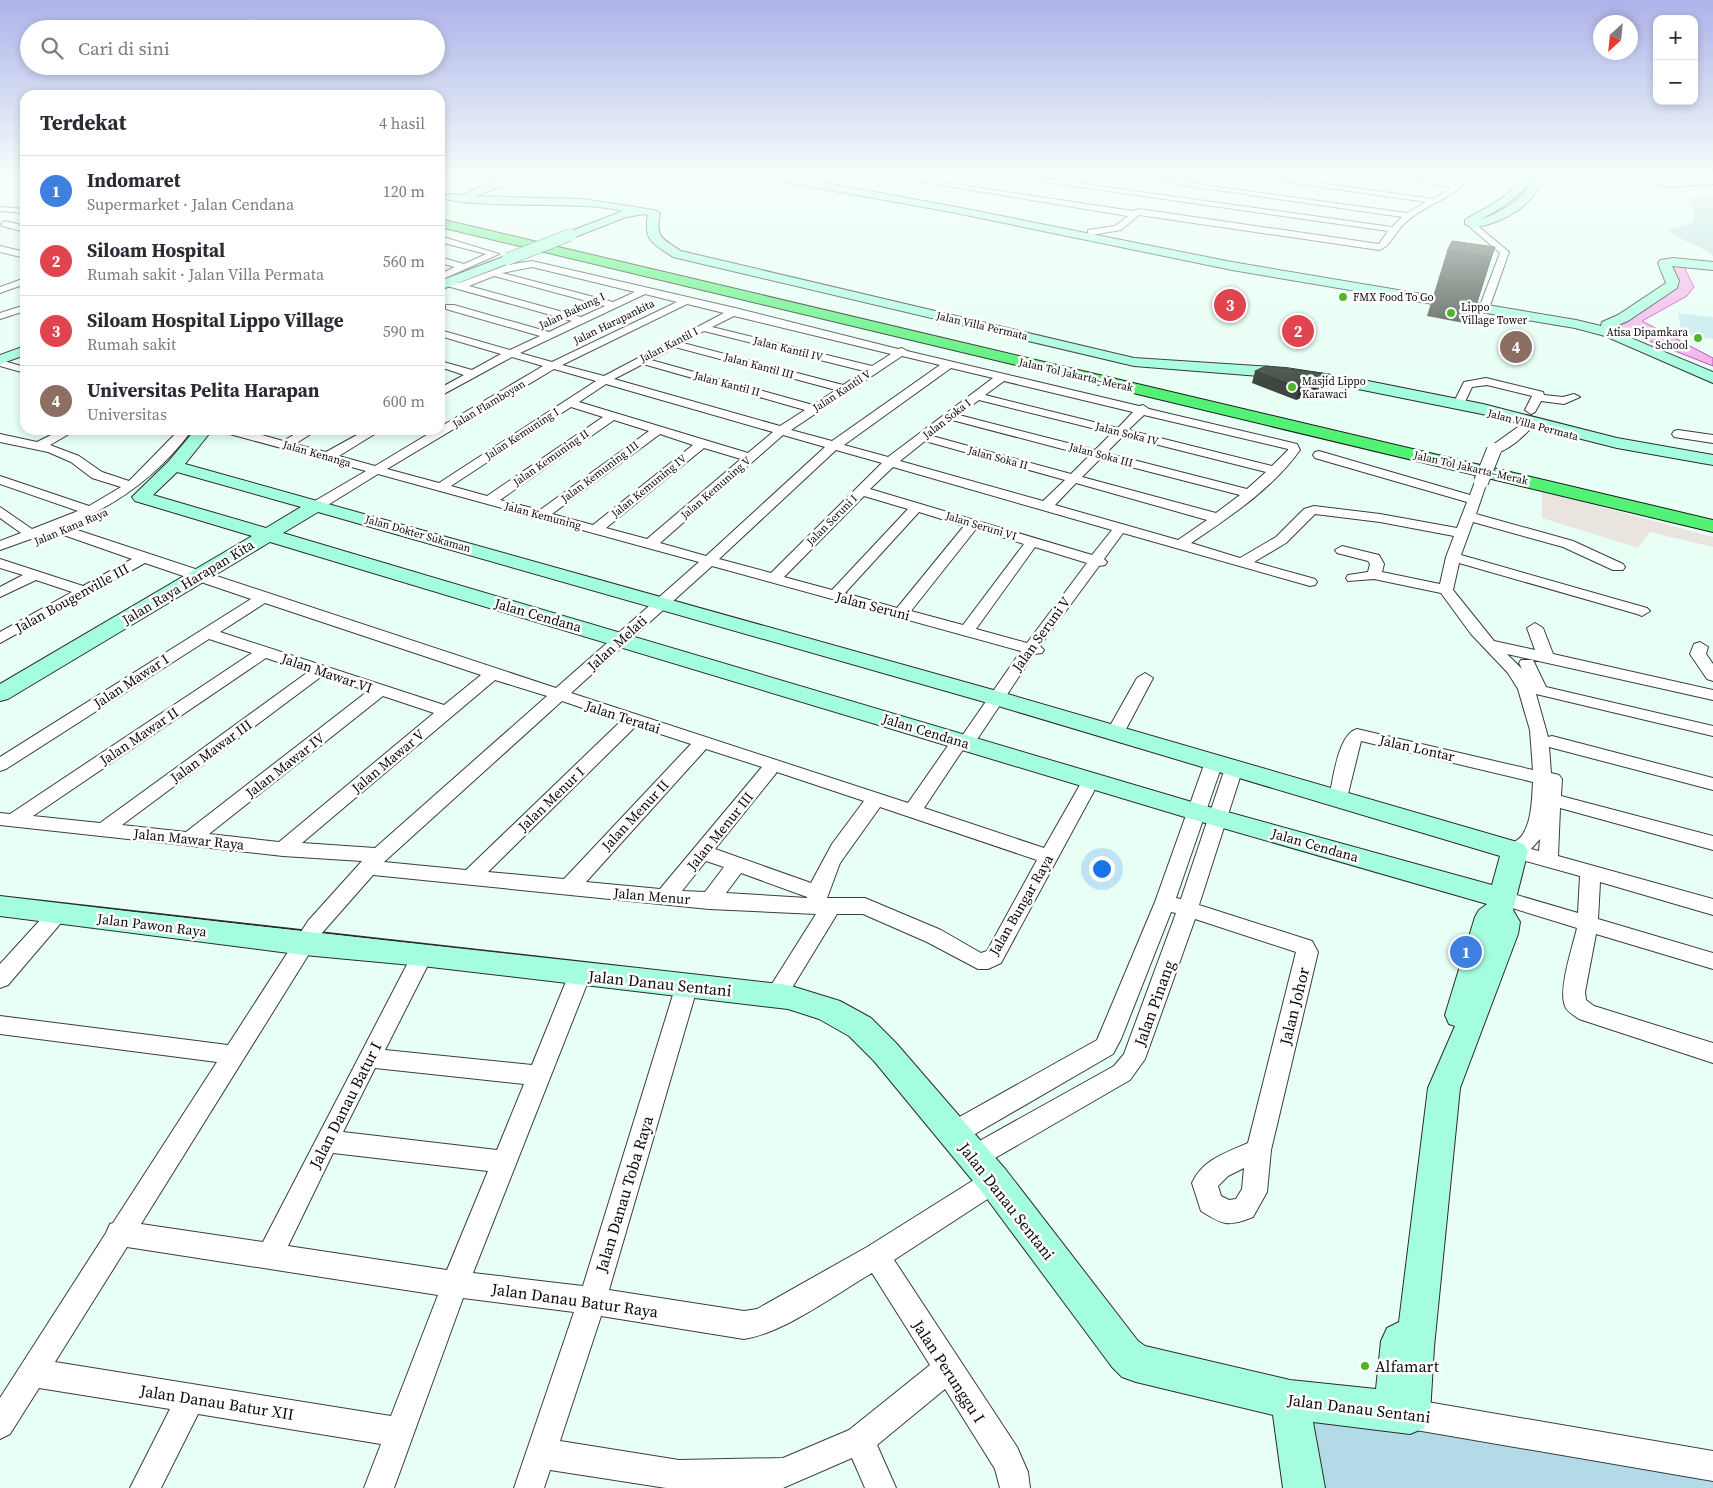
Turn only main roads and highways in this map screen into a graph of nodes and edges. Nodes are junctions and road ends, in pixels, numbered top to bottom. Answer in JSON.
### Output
{"nodes":[{"id":1,"x":522,"y":243,"type":"edge"},
{"id":2,"x":558,"y":243,"type":"edge"},
{"id":3,"x":1713,"y":513,"type":"edge"},
{"id":4,"x":1713,"y":526,"type":"edge"}],
"edges":[{"from":1,"to":4,"type":"highway","name":"Jalan Tol Jakarta–Merak"},
{"from":2,"to":3,"type":"highway","name":"Jalan Tol Jakarta–Merak"}]}
